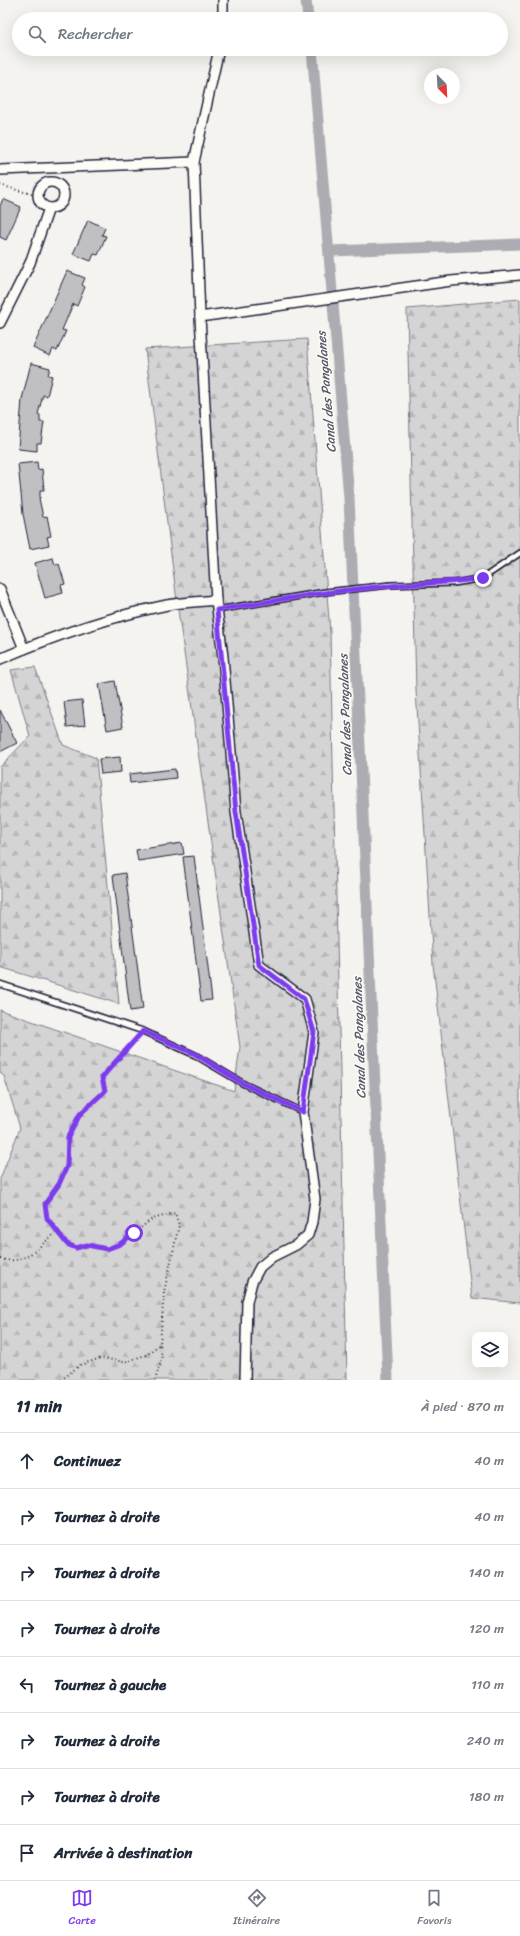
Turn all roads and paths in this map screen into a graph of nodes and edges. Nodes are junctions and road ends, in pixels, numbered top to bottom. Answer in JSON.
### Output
{"nodes":[{"id":1,"x":223,"y":0,"type":"edge"},
{"id":2,"x":223,"y":12,"type":"edge"},
{"id":3,"x":217,"y":56,"type":"edge"},
{"id":4,"x":194,"y":162,"type":"junction"},
{"id":5,"x":0,"y":170,"type":"edge"},
{"id":6,"x":0,"y":185,"type":"edge"},
{"id":7,"x":38,"y":196,"type":"junction"},
{"id":8,"x":49,"y":208,"type":"junction"},
{"id":9,"x":520,"y":275,"type":"edge"},
{"id":10,"x":200,"y":317,"type":"junction"},
{"id":11,"x":0,"y":323,"type":"edge"},
{"id":12,"x":520,"y":553,"type":"edge"},
{"id":13,"x":0,"y":589,"type":"edge"},
{"id":14,"x":216,"y":600,"type":"junction"},
{"id":15,"x":217,"y":610,"type":"junction"},
{"id":16,"x":24,"y":649,"type":"junction"},
{"id":17,"x":0,"y":659,"type":"edge"},
{"id":18,"x":0,"y":984,"type":"edge"},
{"id":19,"x":143,"y":1031,"type":"junction"},
{"id":20,"x":303,"y":1112,"type":"junction"},
{"id":21,"x":59,"y":1231,"type":"junction"},
{"id":22,"x":0,"y":1259,"type":"edge"},
{"id":23,"x":160,"y":1344,"type":"junction"},
{"id":24,"x":61,"y":1380,"type":"edge"},
{"id":25,"x":155,"y":1380,"type":"edge"},
{"id":26,"x":245,"y":1380,"type":"edge"}],
"edges":[{"from":1,"to":2,"type":"street"},
{"from":3,"to":4,"type":"street"},
{"from":4,"to":5,"type":"street"},
{"from":4,"to":10,"type":"street"},
{"from":6,"to":7,"type":"path"},
{"from":7,"to":8,"type":"street"},
{"from":7,"to":8,"type":"street"},
{"from":8,"to":11,"type":"street"},
{"from":9,"to":10,"type":"street"},
{"from":10,"to":14,"type":"street"},
{"from":12,"to":15,"type":"lane"},
{"from":13,"to":16,"type":"street"},
{"from":14,"to":15,"type":"street"},
{"from":14,"to":16,"type":"street"},
{"from":15,"to":20,"type":"street"},
{"from":16,"to":17,"type":"street"},
{"from":18,"to":19,"type":"lane"},
{"from":19,"to":20,"type":"lane"},
{"from":19,"to":21,"type":"path"},
{"from":20,"to":26,"type":"street"},
{"from":21,"to":22,"type":"path"},
{"from":21,"to":23,"type":"path"},
{"from":23,"to":24,"type":"path"},
{"from":23,"to":25,"type":"path"}]}
